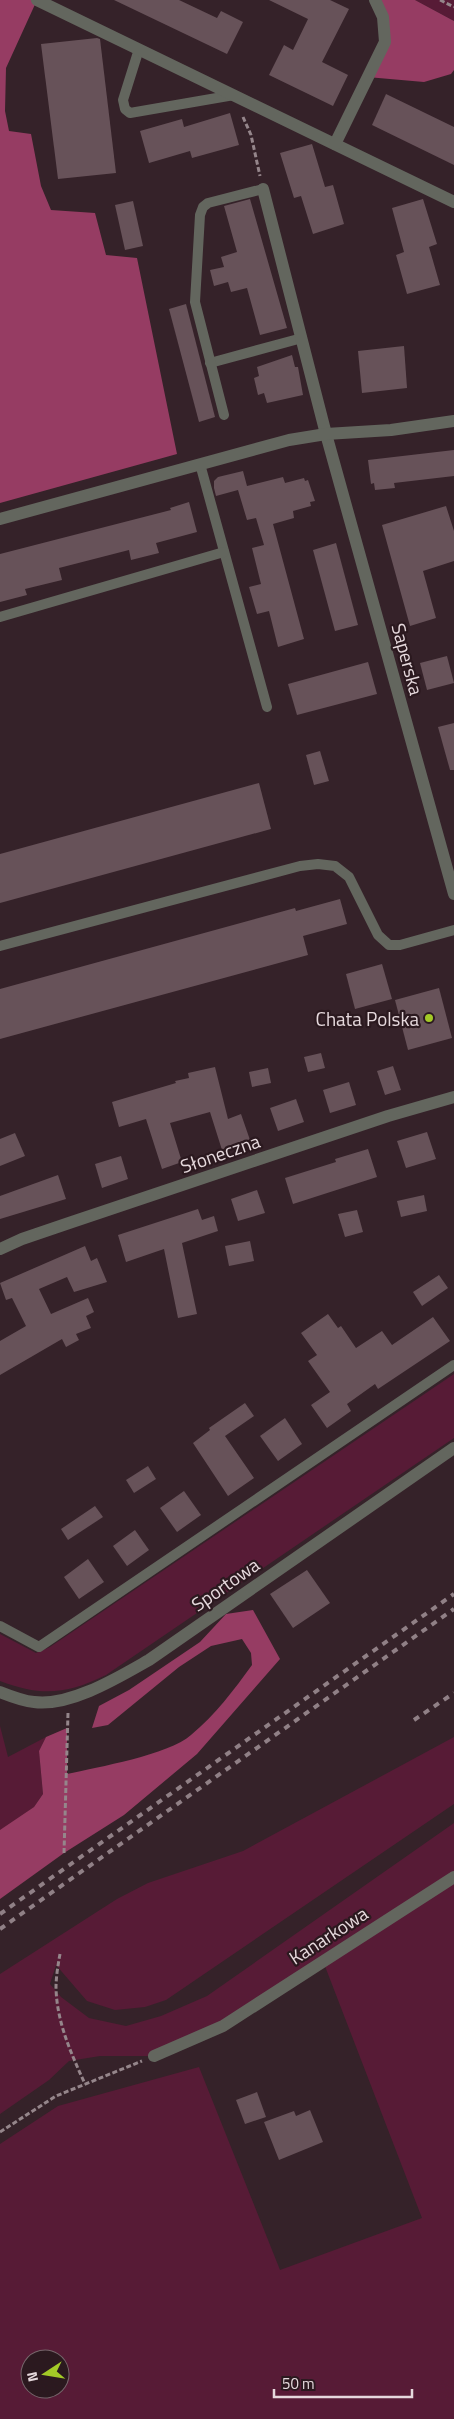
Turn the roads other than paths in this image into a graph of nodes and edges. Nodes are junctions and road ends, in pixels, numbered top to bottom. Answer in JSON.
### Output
{"nodes":[{"id":1,"x":37,"y":0,"type":"edge"},
{"id":2,"x":375,"y":0,"type":"edge"},
{"id":3,"x":139,"y":49,"type":"junction"},
{"id":4,"x":234,"y":95,"type":"junction"},
{"id":5,"x":335,"y":144,"type":"junction"},
{"id":6,"x":263,"y":189,"type":"joint"},
{"id":7,"x":454,"y":202,"type":"edge"},
{"id":8,"x":302,"y":338,"type":"junction"},
{"id":9,"x":210,"y":363,"type":"junction"},
{"id":10,"x":224,"y":415,"type":"dead end"},
{"id":11,"x":454,"y":421,"type":"edge"},
{"id":12,"x":326,"y":434,"type":"junction"},
{"id":13,"x":200,"y":464,"type":"junction"},
{"id":14,"x":0,"y":518,"type":"edge"},
{"id":15,"x":224,"y":552,"type":"junction"},
{"id":16,"x":0,"y":617,"type":"edge"},
{"id":17,"x":267,"y":707,"type":"dead end"},
{"id":18,"x":454,"y":894,"type":"edge"},
{"id":19,"x":454,"y":930,"type":"edge"},
{"id":20,"x":0,"y":946,"type":"edge"},
{"id":21,"x":454,"y":1097,"type":"edge"},
{"id":22,"x":0,"y":1249,"type":"edge"},
{"id":23,"x":454,"y":1365,"type":"edge"},
{"id":24,"x":454,"y":1448,"type":"edge"},
{"id":25,"x":0,"y":1626,"type":"edge"},
{"id":26,"x":0,"y":1692,"type":"edge"},
{"id":27,"x":454,"y":1877,"type":"edge"},
{"id":28,"x":154,"y":2056,"type":"road end"}],
"edges":[{"from":1,"to":3,"type":"street"},
{"from":2,"to":5,"type":"street"},
{"from":3,"to":4,"type":"street"},
{"from":3,"to":4,"type":"lane"},
{"from":4,"to":5,"type":"street"},
{"from":5,"to":7,"type":"street"},
{"from":6,"to":8,"type":"street","name":"Saperska"},
{"from":6,"to":9,"type":"lane"},
{"from":8,"to":9,"type":"lane"},
{"from":8,"to":12,"type":"street","name":"Saperska"},
{"from":9,"to":10,"type":"lane"},
{"from":11,"to":12,"type":"street"},
{"from":12,"to":13,"type":"street"},
{"from":12,"to":18,"type":"street","name":"Saperska"},
{"from":13,"to":14,"type":"street"},
{"from":13,"to":15,"type":"lane"},
{"from":15,"to":16,"type":"lane"},
{"from":15,"to":17,"type":"lane"},
{"from":19,"to":20,"type":"lane"},
{"from":21,"to":22,"type":"street","name":"Słoneczna"},
{"from":23,"to":25,"type":"lane"},
{"from":24,"to":26,"type":"street","name":"Sportowa"},
{"from":27,"to":28,"type":"street","name":"Kanarkowa"}]}
